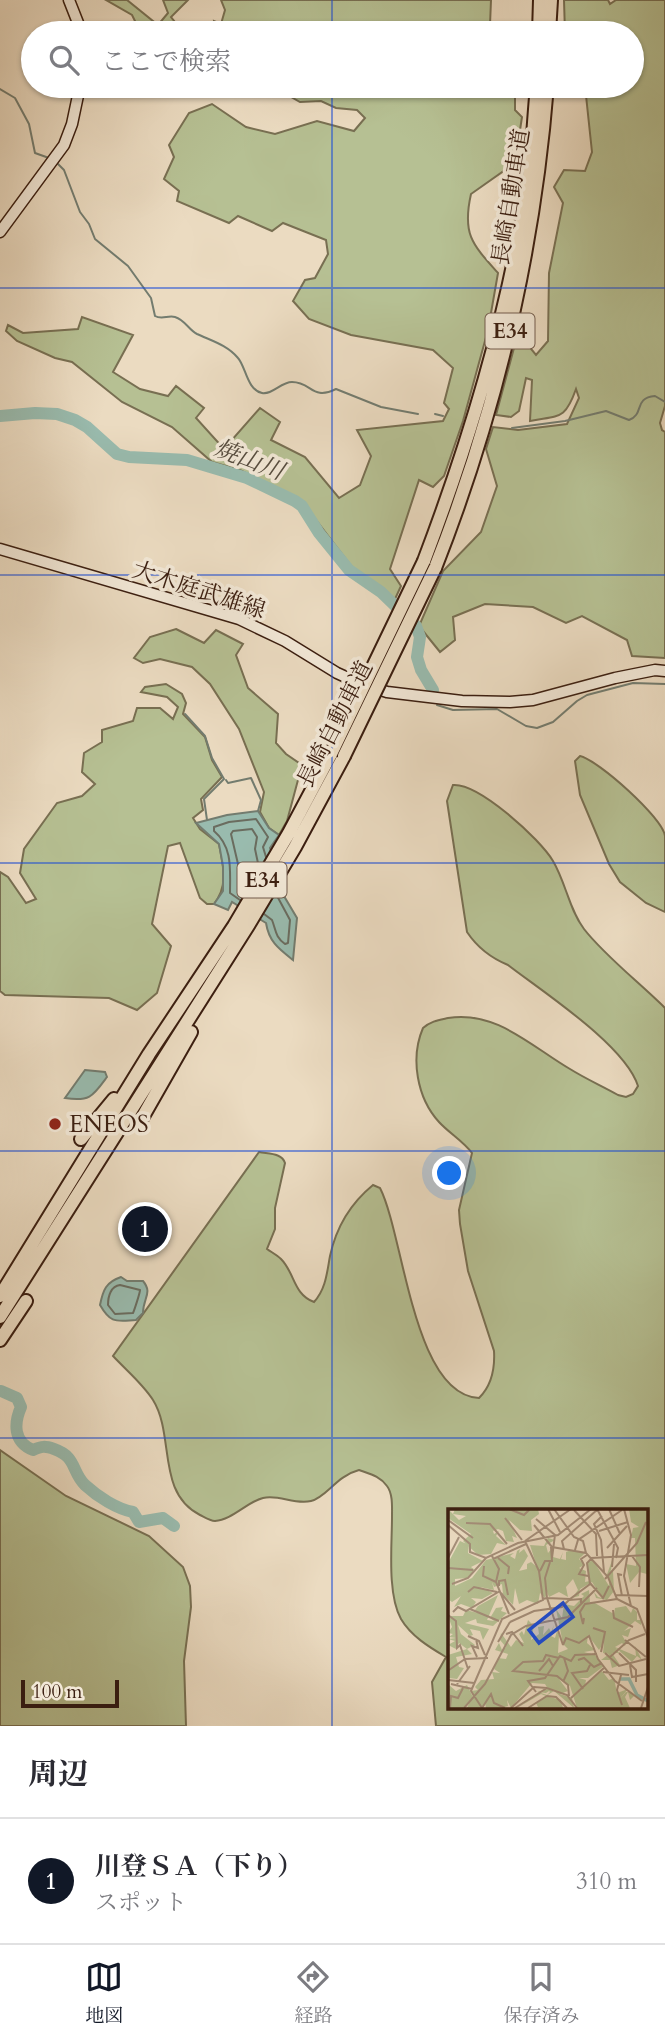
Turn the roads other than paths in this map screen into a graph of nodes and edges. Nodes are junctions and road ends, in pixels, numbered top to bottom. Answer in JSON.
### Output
{"nodes":[{"id":1,"x":69,"y":0,"type":"edge"},
{"id":2,"x":540,"y":0,"type":"edge"},
{"id":3,"x":551,"y":0,"type":"edge"},
{"id":4,"x":77,"y":21,"type":"edge"},
{"id":5,"x":539,"y":21,"type":"edge"},
{"id":6,"x":550,"y":21,"type":"edge"},
{"id":7,"x":77,"y":98,"type":"edge"},
{"id":8,"x":536,"y":98,"type":"edge"},
{"id":9,"x":546,"y":98,"type":"edge"},
{"id":10,"x":0,"y":232,"type":"edge"},
{"id":11,"x":0,"y":549,"type":"edge"},
{"id":12,"x":430,"y":565,"type":"junction"},
{"id":13,"x":665,"y":671,"type":"edge"},
{"id":14,"x":338,"y":755,"type":"junction"},
{"id":15,"x":249,"y":924,"type":"junction"},
{"id":16,"x":149,"y":1054,"type":"junction"},
{"id":17,"x":142,"y":1118,"type":"dead end"},
{"id":18,"x":81,"y":1139,"type":"dead end"},
{"id":19,"x":0,"y":1296,"type":"edge"},
{"id":20,"x":26,"y":1301,"type":"dead end"},
{"id":21,"x":0,"y":1317,"type":"edge"},
{"id":22,"x":0,"y":1340,"type":"edge"}],
"edges":[{"from":1,"to":4,"type":"main road"},
{"from":2,"to":5,"type":"highway"},
{"from":3,"to":6,"type":"highway"},
{"from":7,"to":10,"type":"main road"},
{"from":8,"to":12,"type":"highway","name":"長崎自動車道","number":"E34"},
{"from":9,"to":12,"type":"highway","name":"長崎自動車道","number":"E34"},
{"from":11,"to":13,"type":"main road","name":"大木庭武雄線"},
{"from":12,"to":14,"type":"highway","name":"長崎自動車道","number":"E34","bridge":true},
{"from":14,"to":15,"type":"highway","name":"長崎自動車道","number":"E34"},
{"from":14,"to":16,"type":"highway","name":"長崎自動車道","number":"E34"},
{"from":15,"to":17,"type":"highway"},
{"from":15,"to":21,"type":"highway","name":"長崎自動車道","number":"E34"},
{"from":16,"to":18,"type":"highway"},
{"from":16,"to":19,"type":"highway","name":"長崎自動車道","number":"E34"},
{"from":20,"to":22,"type":"highway"}]}
